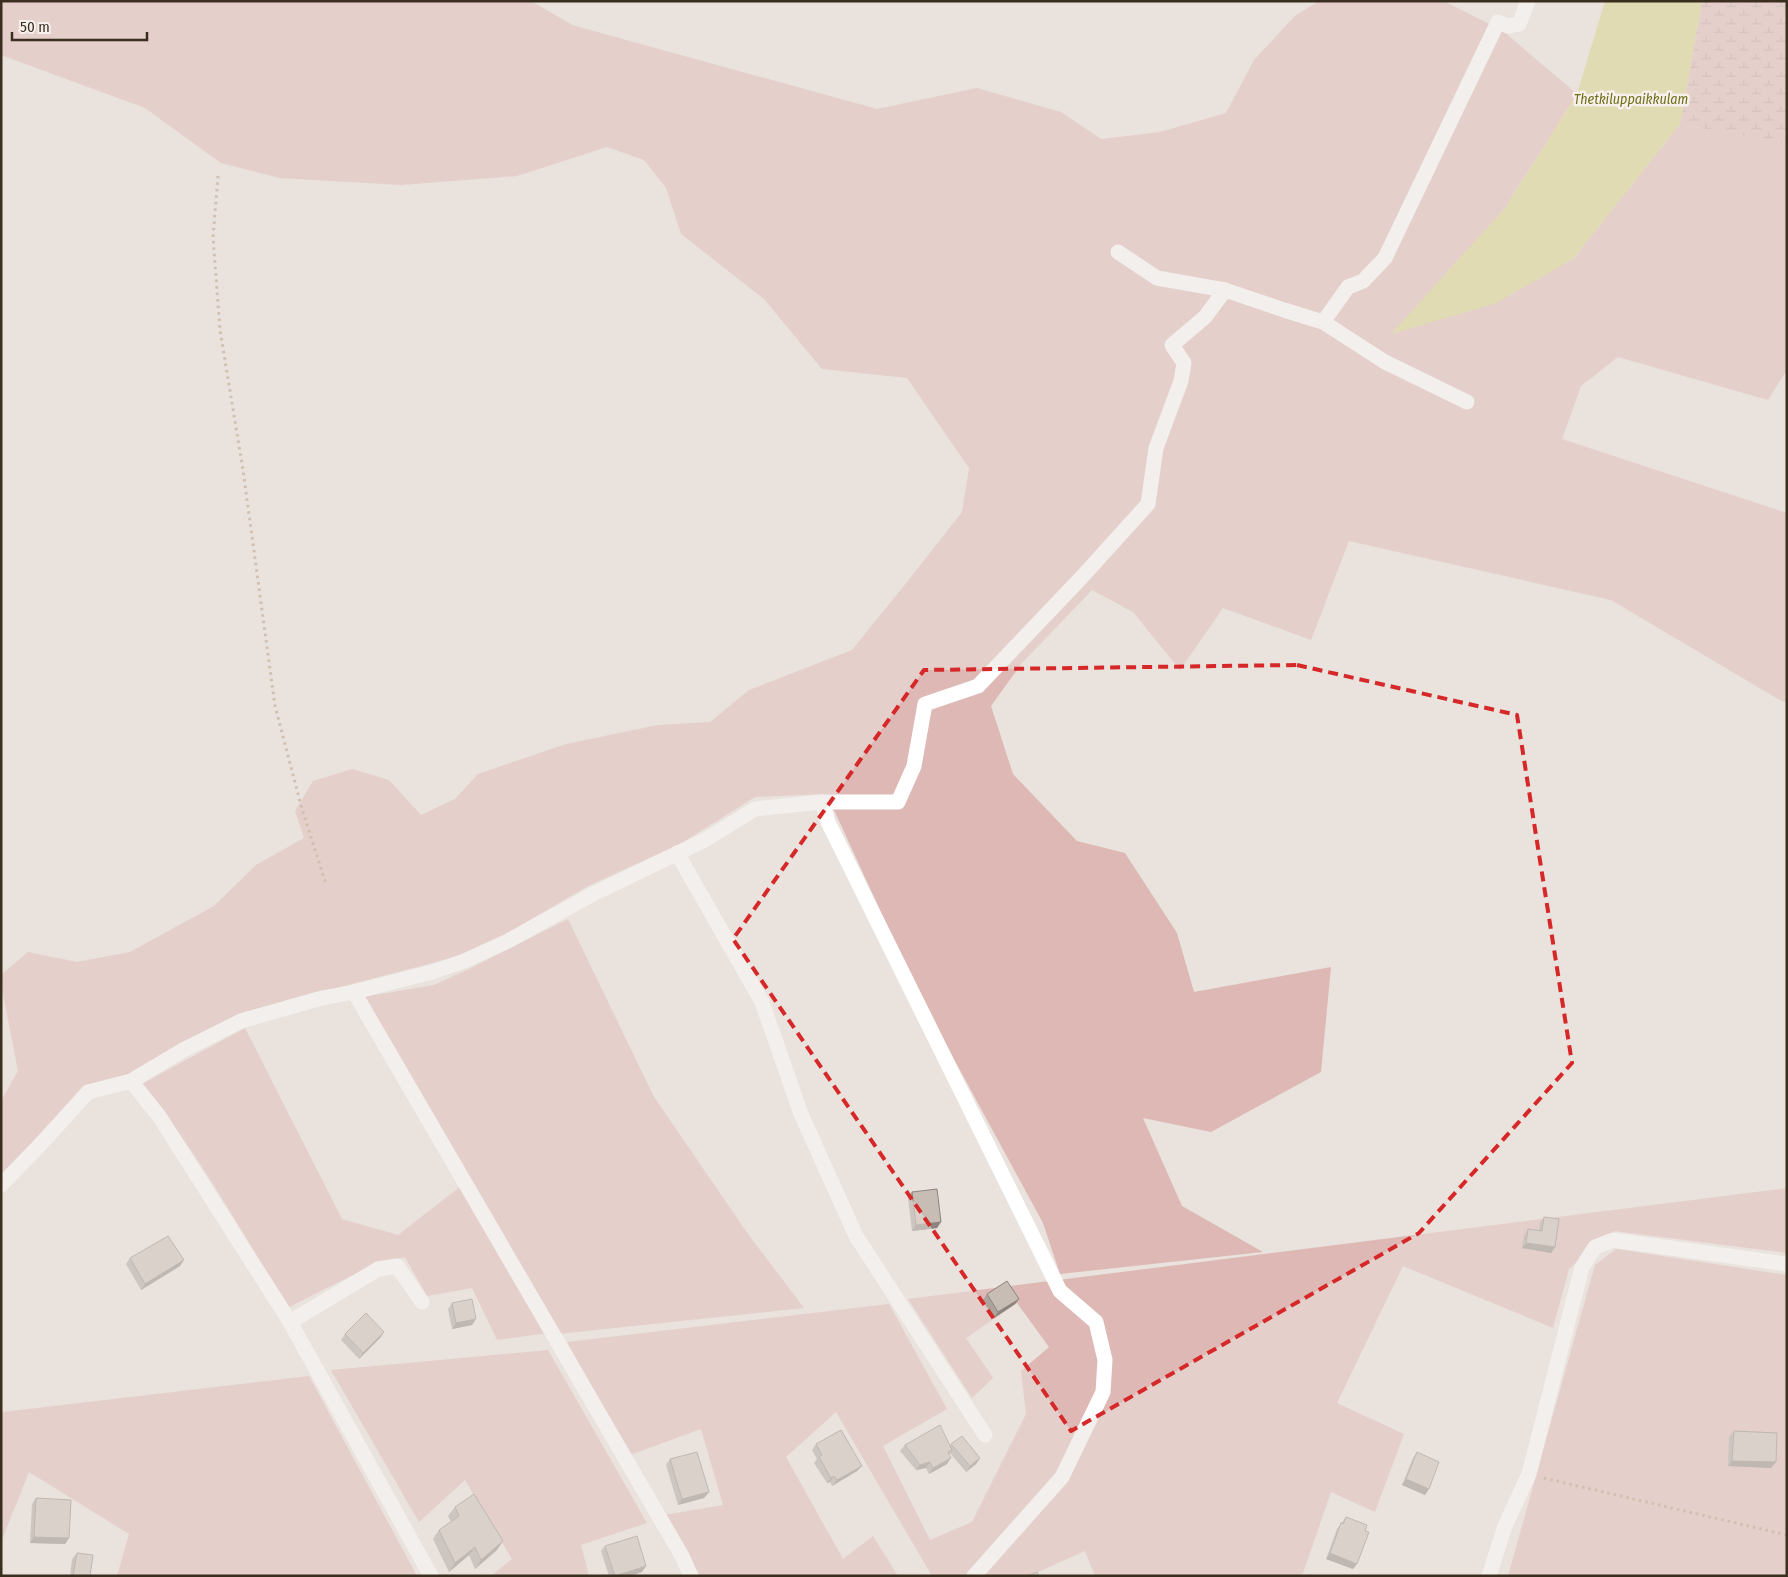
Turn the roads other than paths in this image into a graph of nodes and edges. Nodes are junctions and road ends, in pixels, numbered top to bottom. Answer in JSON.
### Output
{"nodes":[{"id":1,"x":1528,"y":1,"type":"edge"},
{"id":2,"x":1118,"y":252,"type":"dead end"},
{"id":3,"x":1225,"y":290,"type":"junction"},
{"id":4,"x":1323,"y":322,"type":"junction"},
{"id":5,"x":1467,"y":402,"type":"dead end"},
{"id":6,"x":822,"y":802,"type":"junction"},
{"id":7,"x":677,"y":853,"type":"junction"},
{"id":8,"x":354,"y":992,"type":"junction"},
{"id":9,"x":131,"y":1080,"type":"junction"},
{"id":10,"x":1,"y":1185,"type":"edge"},
{"id":11,"x":1787,"y":1264,"type":"edge"},
{"id":12,"x":422,"y":1302,"type":"dead end"},
{"id":13,"x":290,"y":1322,"type":"junction"},
{"id":14,"x":985,"y":1435,"type":"dead end"},
{"id":15,"x":431,"y":1576,"type":"edge"},
{"id":16,"x":691,"y":1576,"type":"edge"},
{"id":17,"x":974,"y":1576,"type":"edge"},
{"id":18,"x":1489,"y":1576,"type":"edge"}],
"edges":[{"from":1,"to":4,"type":"street"},
{"from":2,"to":3,"type":"street"},
{"from":3,"to":4,"type":"street"},
{"from":3,"to":6,"type":"street"},
{"from":4,"to":5,"type":"street"},
{"from":6,"to":7,"type":"street"},
{"from":6,"to":17,"type":"street"},
{"from":7,"to":8,"type":"street"},
{"from":7,"to":14,"type":"street"},
{"from":8,"to":9,"type":"street"},
{"from":8,"to":16,"type":"street"},
{"from":9,"to":10,"type":"street"},
{"from":9,"to":13,"type":"street"},
{"from":11,"to":18,"type":"street"},
{"from":12,"to":13,"type":"street"},
{"from":13,"to":15,"type":"street"}]}
